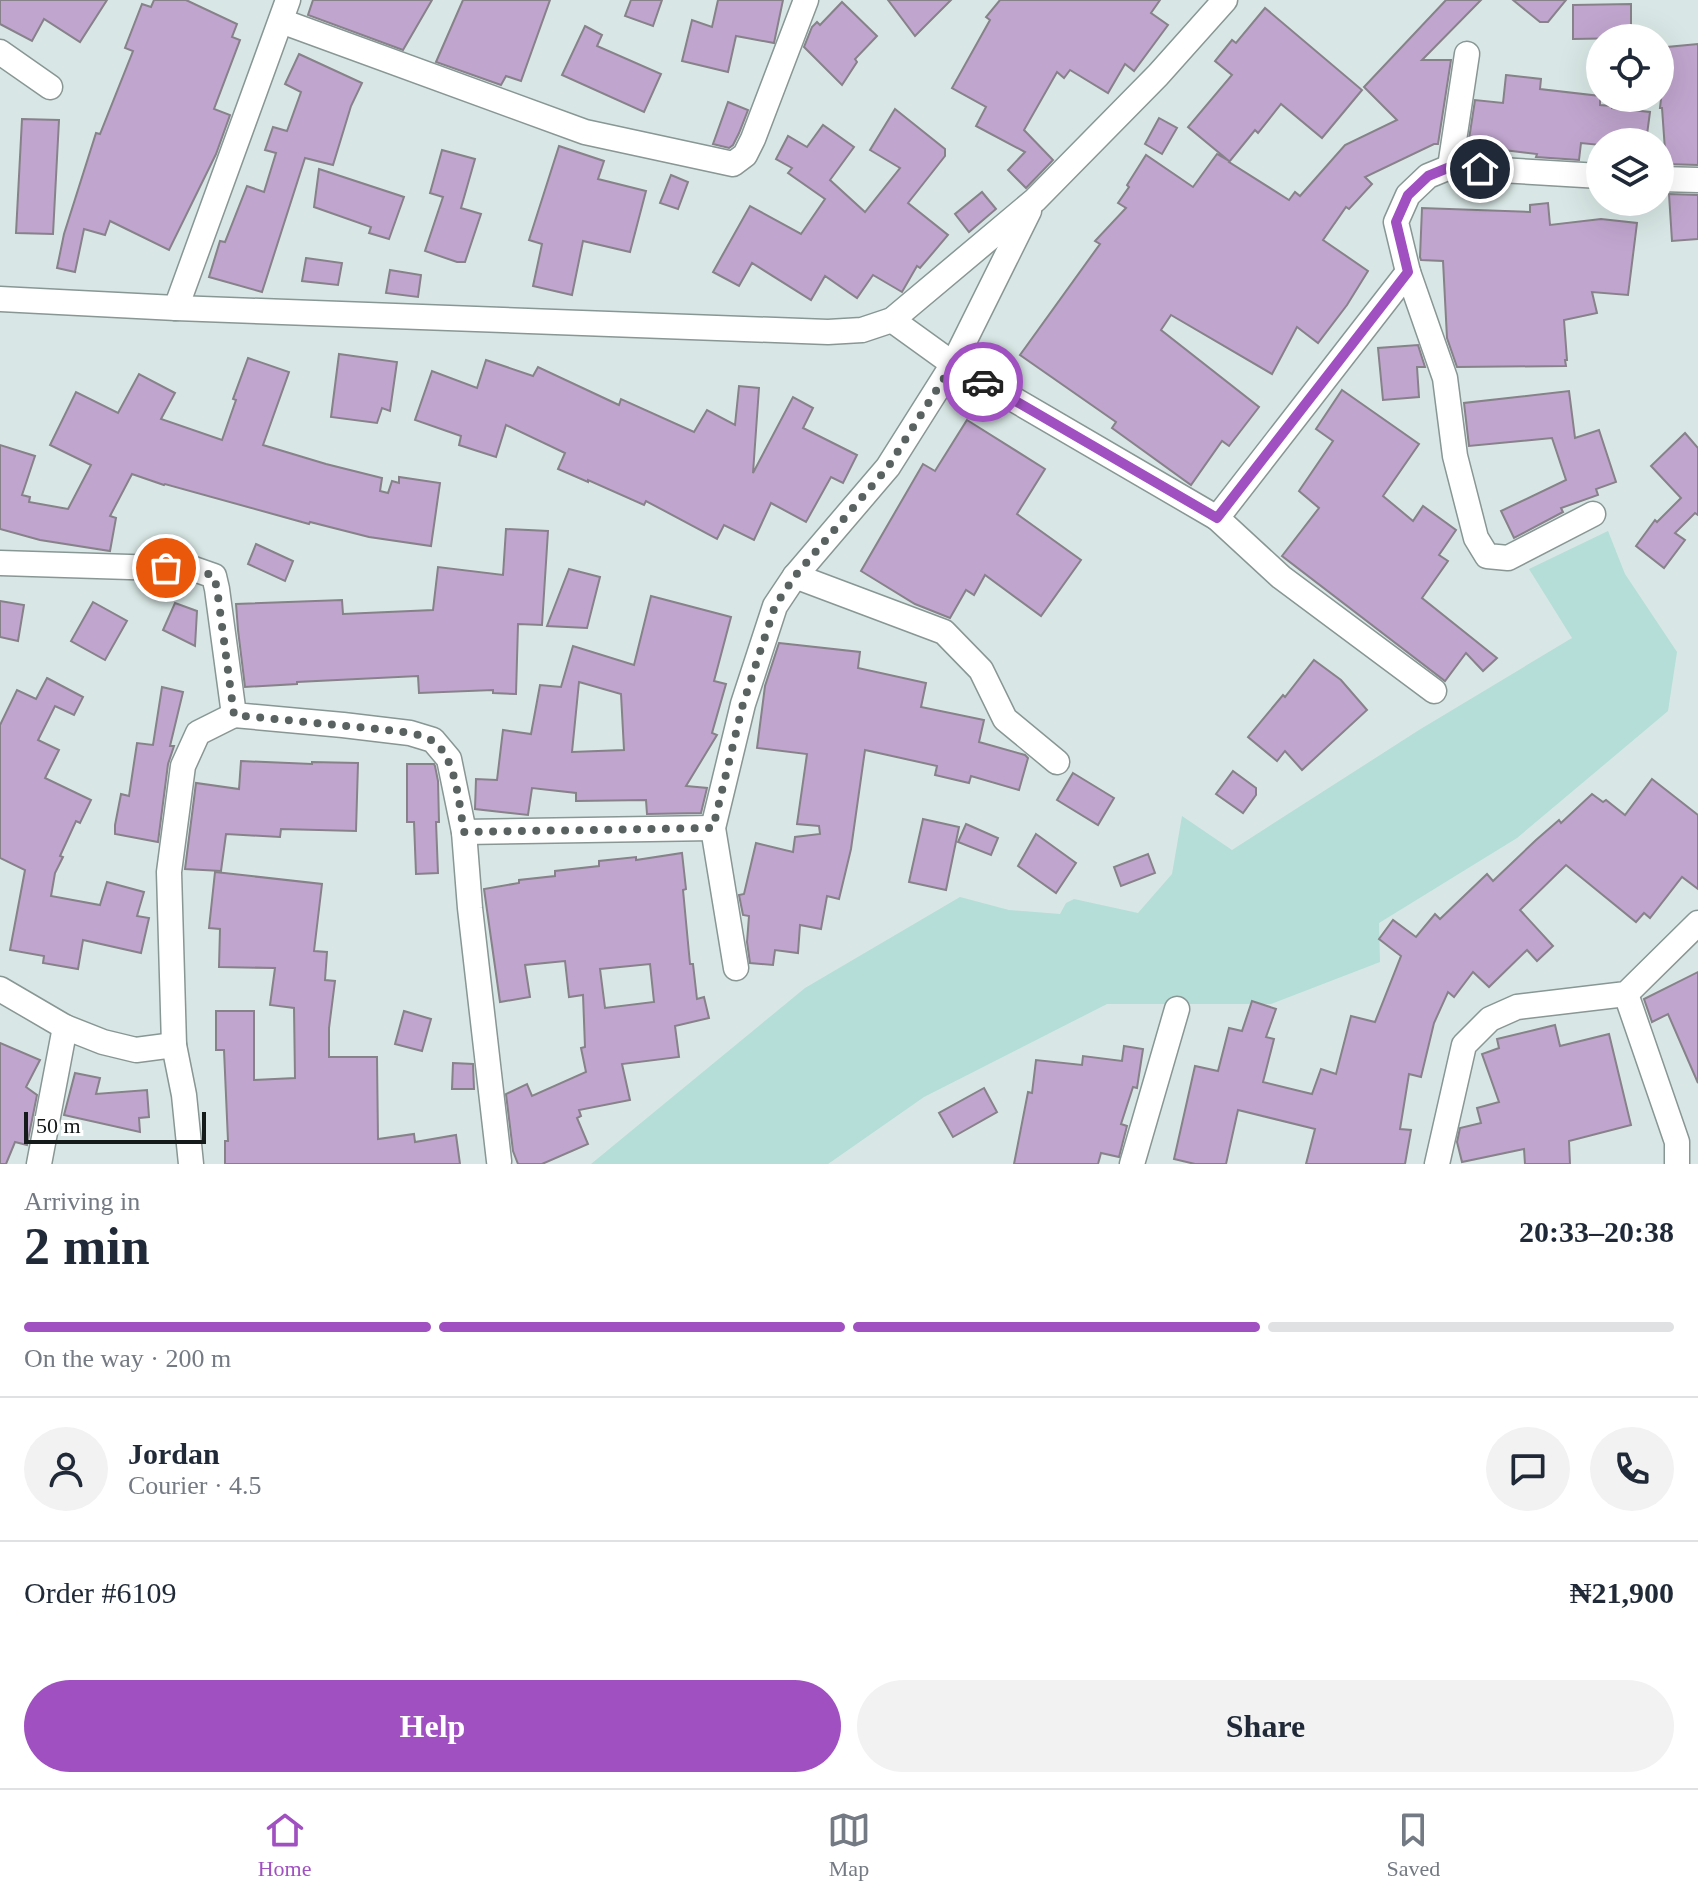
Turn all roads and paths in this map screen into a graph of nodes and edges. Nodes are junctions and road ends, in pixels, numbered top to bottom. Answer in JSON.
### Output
{"nodes":[{"id":1,"x":806,"y":0,"type":"edge"},
{"id":2,"x":1225,"y":0,"type":"edge"},
{"id":3,"x":284,"y":10,"type":"edge"},
{"id":4,"x":0,"y":52,"type":"edge"},
{"id":5,"x":1467,"y":54,"type":"dead end"},
{"id":6,"x":50,"y":87,"type":"dead end"},
{"id":7,"x":1450,"y":167,"type":"junction"},
{"id":8,"x":1586,"y":175,"type":"edge"},
{"id":9,"x":1674,"y":179,"type":"edge"},
{"id":10,"x":1698,"y":180,"type":"edge"},
{"id":11,"x":1035,"y":200,"type":"junction"},
{"id":12,"x":1408,"y":272,"type":"junction"},
{"id":13,"x":0,"y":299,"type":"edge"},
{"id":14,"x":176,"y":308,"type":"junction"},
{"id":15,"x":892,"y":320,"type":"junction"},
{"id":16,"x":953,"y":364,"type":"junction"},
{"id":17,"x":1593,"y":514,"type":"dead end"},
{"id":18,"x":1217,"y":518,"type":"junction"},
{"id":19,"x":0,"y":563,"type":"edge"},
{"id":20,"x":795,"y":576,"type":"junction"},
{"id":21,"x":1434,"y":691,"type":"dead end"},
{"id":22,"x":234,"y":715,"type":"junction"},
{"id":23,"x":1057,"y":762,"type":"dead end"},
{"id":24,"x":713,"y":828,"type":"junction"},
{"id":25,"x":464,"y":832,"type":"junction"},
{"id":26,"x":1698,"y":923,"type":"edge"},
{"id":27,"x":736,"y":968,"type":"dead end"},
{"id":28,"x":0,"y":989,"type":"edge"},
{"id":29,"x":1626,"y":994,"type":"junction"},
{"id":30,"x":1177,"y":1009,"type":"dead end"},
{"id":31,"x":65,"y":1027,"type":"junction"},
{"id":32,"x":174,"y":1045,"type":"junction"},
{"id":33,"x":499,"y":1161,"type":"dead end"},
{"id":34,"x":39,"y":1164,"type":"edge"},
{"id":35,"x":191,"y":1164,"type":"edge"},
{"id":36,"x":1132,"y":1164,"type":"edge"},
{"id":37,"x":1437,"y":1164,"type":"edge"},
{"id":38,"x":1677,"y":1164,"type":"edge"}],
"edges":[{"from":1,"to":3,"type":"street"},
{"from":2,"to":11,"type":"street"},
{"from":3,"to":14,"type":"street"},
{"from":4,"to":6,"type":"street"},
{"from":5,"to":7,"type":"street"},
{"from":7,"to":8,"type":"street"},
{"from":7,"to":12,"type":"street"},
{"from":9,"to":10,"type":"street"},
{"from":11,"to":15,"type":"street"},
{"from":11,"to":16,"type":"street"},
{"from":12,"to":17,"type":"street"},
{"from":12,"to":18,"type":"street"},
{"from":13,"to":14,"type":"street"},
{"from":14,"to":15,"type":"street"},
{"from":15,"to":16,"type":"street"},
{"from":16,"to":18,"type":"street"},
{"from":16,"to":20,"type":"street"},
{"from":18,"to":21,"type":"street"},
{"from":19,"to":22,"type":"street"},
{"from":20,"to":23,"type":"street"},
{"from":20,"to":24,"type":"street"},
{"from":22,"to":25,"type":"street"},
{"from":22,"to":32,"type":"street"},
{"from":24,"to":25,"type":"street"},
{"from":24,"to":27,"type":"street"},
{"from":25,"to":33,"type":"street"},
{"from":26,"to":29,"type":"street"},
{"from":28,"to":31,"type":"street"},
{"from":29,"to":37,"type":"street"},
{"from":29,"to":38,"type":"street"},
{"from":30,"to":36,"type":"street"},
{"from":31,"to":32,"type":"street"},
{"from":31,"to":34,"type":"street"},
{"from":32,"to":35,"type":"street"}]}
